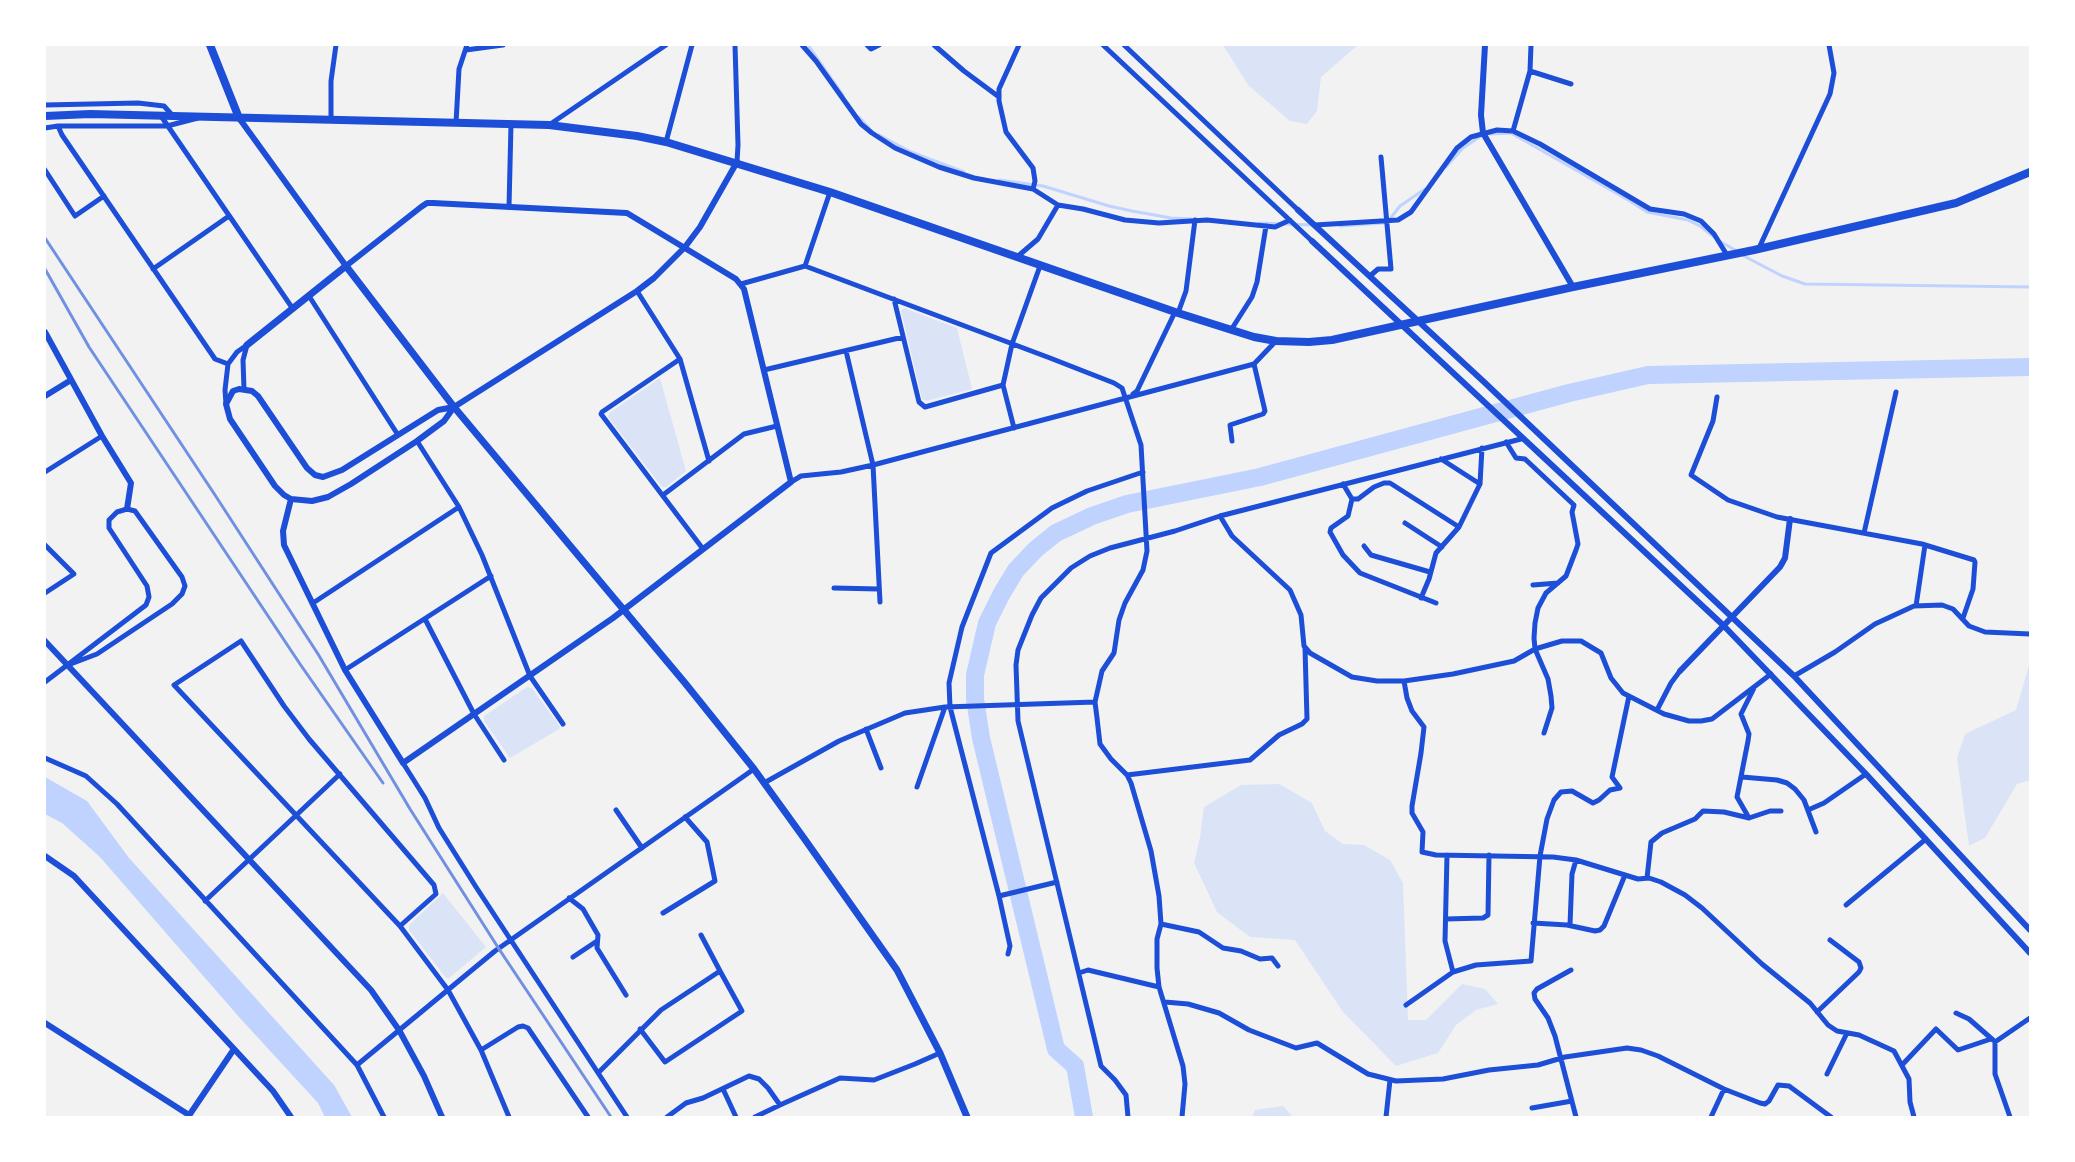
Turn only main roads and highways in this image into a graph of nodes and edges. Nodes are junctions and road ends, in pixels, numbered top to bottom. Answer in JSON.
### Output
{"nodes":[{"id":1,"x":210,"y":45,"type":"edge"},
{"id":2,"x":45,"y":116,"type":"edge"},
{"id":3,"x":239,"y":118,"type":"junction"},
{"id":4,"x":2030,"y":172,"type":"edge"},
{"id":5,"x":247,"y":345,"type":"road end"},
{"id":6,"x":967,"y":1117,"type":"edge"}],
"edges":[{"from":1,"to":3,"type":"main road"},
{"from":2,"to":3,"type":"main road"},
{"from":3,"to":4,"type":"main road"},
{"from":5,"to":6,"type":"main road"}]}
